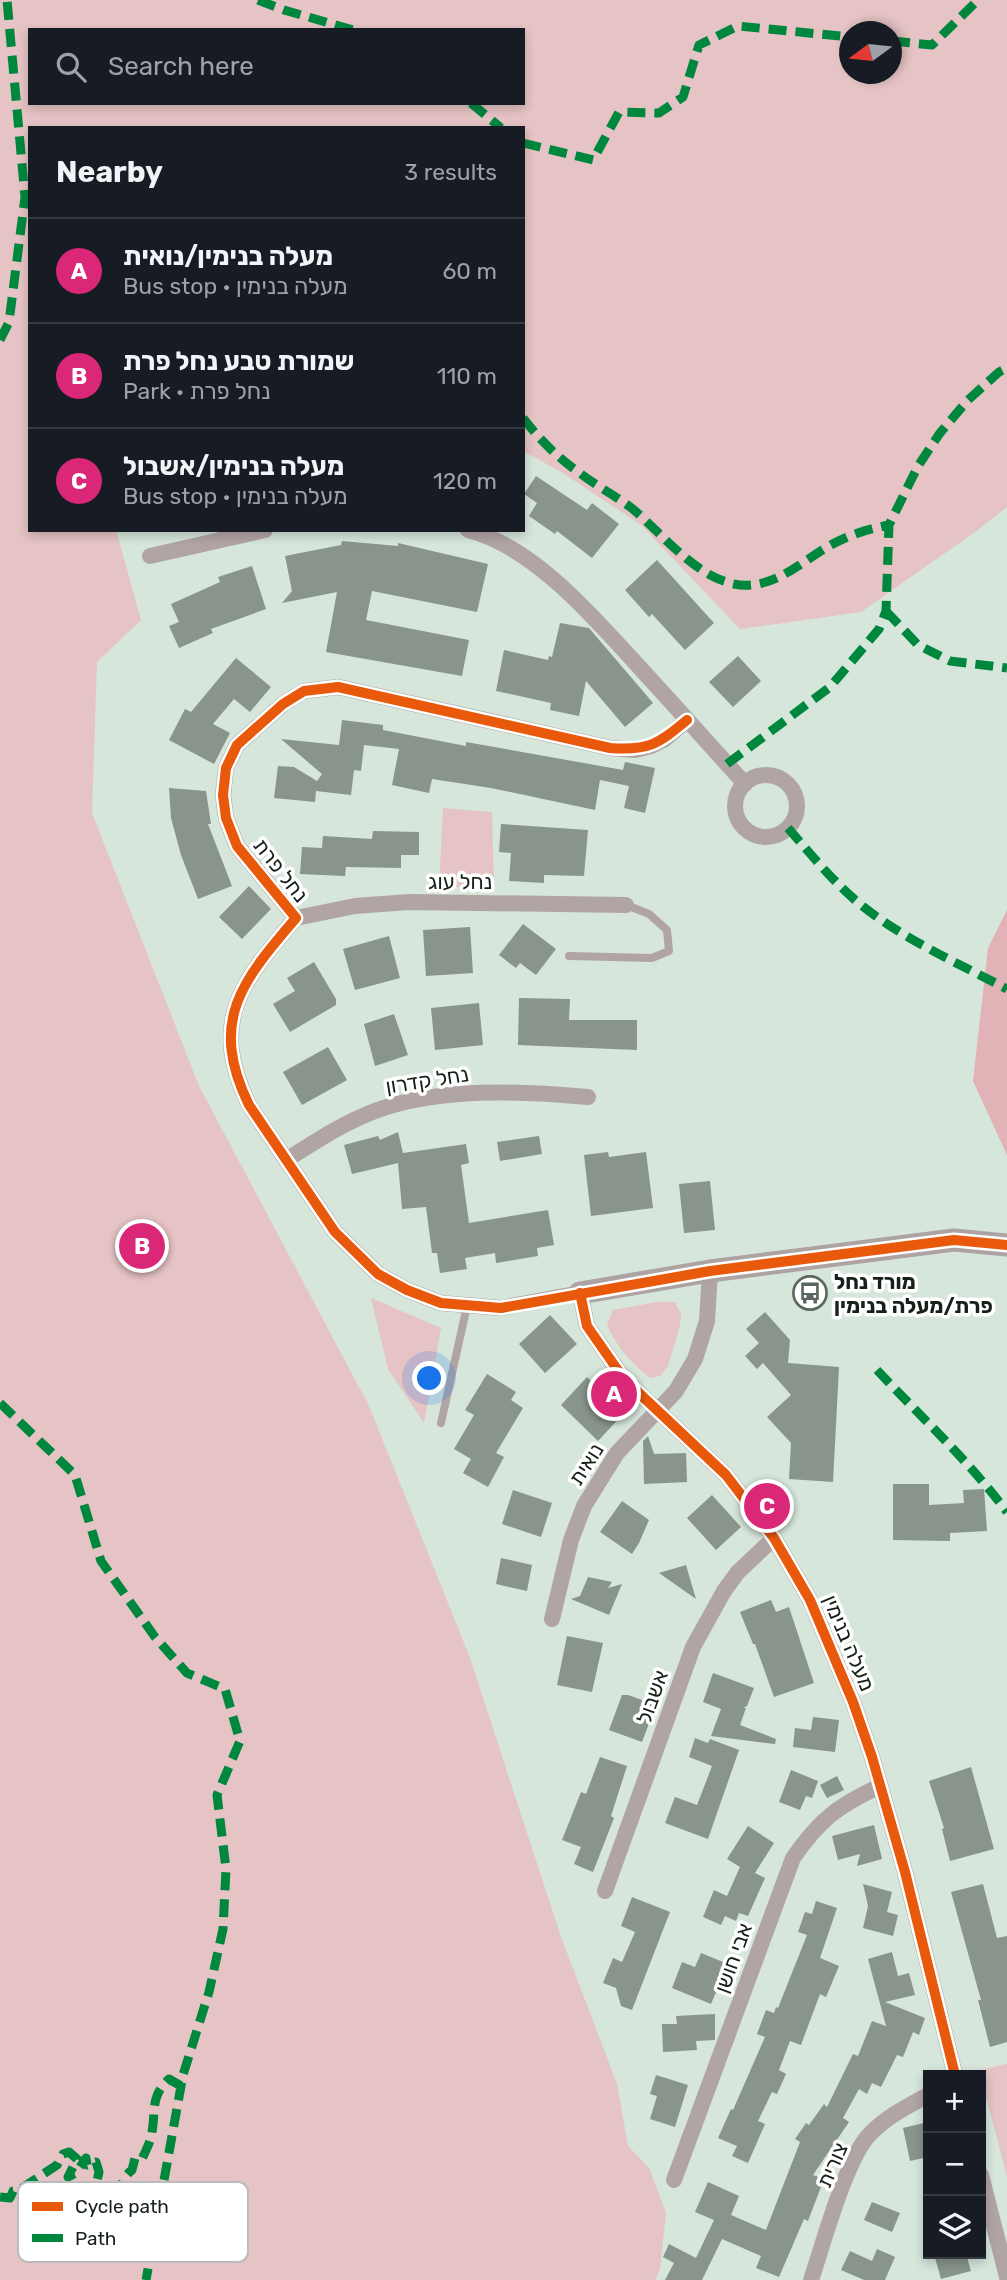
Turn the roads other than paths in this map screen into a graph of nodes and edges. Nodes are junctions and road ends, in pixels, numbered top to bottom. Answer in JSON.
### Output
{"nodes":[{"id":1,"x":256,"y":532,"type":"edge"},
{"id":2,"x":476,"y":532,"type":"edge"},
{"id":3,"x":150,"y":556,"type":"dead end"},
{"id":4,"x":687,"y":720,"type":"junction"},
{"id":5,"x":745,"y":784,"type":"dead end"},
{"id":6,"x":626,"y":905,"type":"joint"},
{"id":7,"x":296,"y":918,"type":"junction"},
{"id":8,"x":569,"y":956,"type":"dead end"},
{"id":9,"x":588,"y":1097,"type":"dead end"},
{"id":10,"x":286,"y":1160,"type":"junction"},
{"id":11,"x":1007,"y":1245,"type":"edge"},
{"id":12,"x":710,"y":1271,"type":"junction"},
{"id":13,"x":580,"y":1293,"type":"junction"},
{"id":14,"x":467,"y":1306,"type":"junction"},
{"id":15,"x":656,"y":1410,"type":"junction"},
{"id":16,"x":441,"y":1423,"type":"dead end"},
{"id":17,"x":774,"y":1538,"type":"junction"},
{"id":18,"x":552,"y":1619,"type":"dead end"},
{"id":19,"x":880,"y":1786,"type":"junction"},
{"id":20,"x":605,"y":1891,"type":"dead end"},
{"id":21,"x":954,"y":2070,"type":"edge"},
{"id":22,"x":923,"y":2098,"type":"edge"},
{"id":23,"x":674,"y":2180,"type":"dead end"},
{"id":24,"x":986,"y":2195,"type":"edge"},
{"id":25,"x":1007,"y":2277,"type":"edge"},
{"id":26,"x":811,"y":2280,"type":"edge"}],
"edges":[{"from":1,"to":3,"type":"street"},
{"from":2,"to":4,"type":"street"},
{"from":4,"to":5,"type":"street"},
{"from":4,"to":7,"type":"street","name":"נחל פרת"},
{"from":6,"to":7,"type":"street","name":"נחל עוג"},
{"from":6,"to":8,"type":"lane"},
{"from":7,"to":10,"type":"street","name":"נחל פרת"},
{"from":9,"to":10,"type":"street","name":"נחל קדרון"},
{"from":10,"to":14,"type":"street","name":"נחל פרת"},
{"from":11,"to":12,"type":"street"},
{"from":12,"to":13,"type":"street"},
{"from":12,"to":15,"type":"street","name":"נואית"},
{"from":13,"to":14,"type":"street","name":"נחל פרת"},
{"from":13,"to":15,"type":"street","name":"מעלה בנימין"},
{"from":14,"to":16,"type":"lane"},
{"from":15,"to":17,"type":"street","name":"מעלה בנימין"},
{"from":15,"to":18,"type":"street","name":"נואית"},
{"from":17,"to":19,"type":"street","name":"מעלה בנימין"},
{"from":17,"to":20,"type":"street","name":"אשבול"},
{"from":19,"to":21,"type":"street","name":"מעלה בנימין"},
{"from":19,"to":23,"type":"street","name":"אבי חושן"},
{"from":22,"to":26,"type":"street","name":"צורית"},
{"from":24,"to":25,"type":"street"}]}
